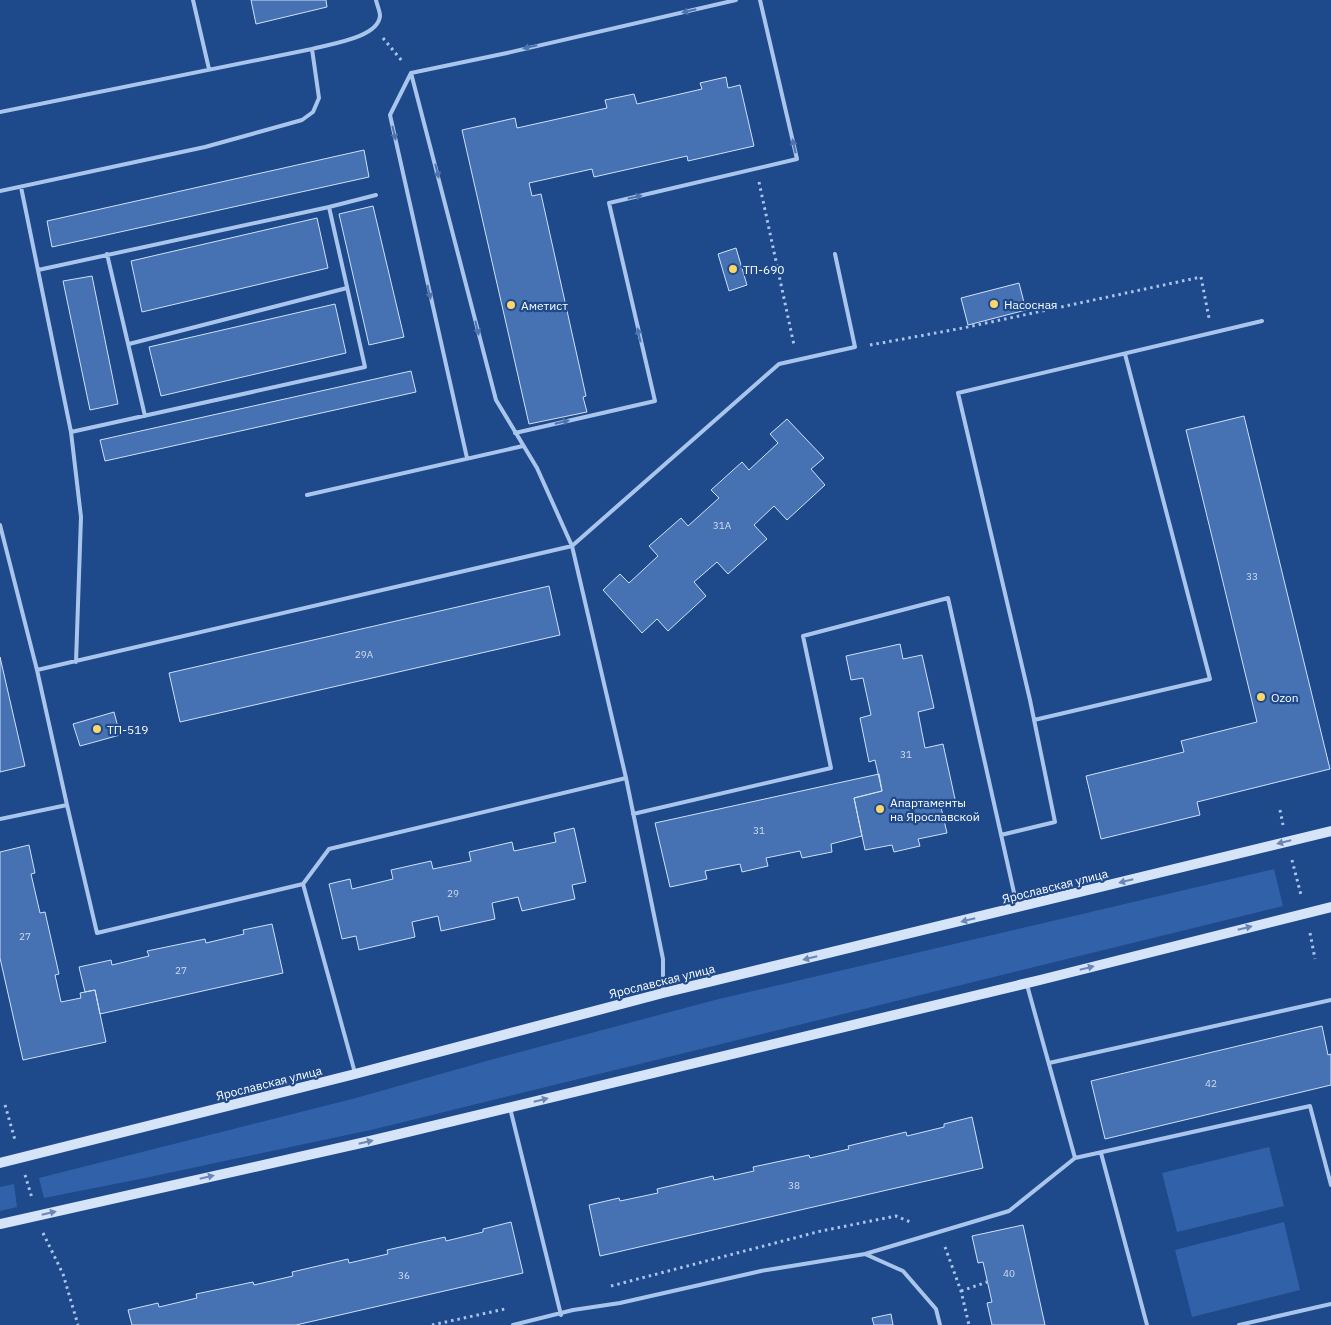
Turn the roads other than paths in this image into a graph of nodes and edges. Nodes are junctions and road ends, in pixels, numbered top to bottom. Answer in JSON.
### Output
{"nodes":[{"id":1,"x":193,"y":0,"type":"edge"},
{"id":2,"x":376,"y":0,"type":"edge"},
{"id":3,"x":736,"y":0,"type":"edge"},
{"id":4,"x":760,"y":0,"type":"edge"},
{"id":5,"x":312,"y":49,"type":"junction"},
{"id":6,"x":208,"y":69,"type":"junction"},
{"id":7,"x":411,"y":73,"type":"junction"},
{"id":8,"x":0,"y":112,"type":"edge"},
{"id":9,"x":21,"y":187,"type":"junction"},
{"id":10,"x":0,"y":191,"type":"edge"},
{"id":11,"x":376,"y":195,"type":"dead end"},
{"id":12,"x":328,"y":206,"type":"junction"},
{"id":13,"x":107,"y":254,"type":"junction"},
{"id":14,"x":835,"y":254,"type":"dead end"},
{"id":15,"x":38,"y":270,"type":"junction"},
{"id":16,"x":346,"y":288,"type":"junction"},
{"id":17,"x":1262,"y":321,"type":"dead end"},
{"id":18,"x":129,"y":344,"type":"junction"},
{"id":19,"x":1125,"y":354,"type":"junction"},
{"id":20,"x":145,"y":416,"type":"junction"},
{"id":21,"x":71,"y":432,"type":"junction"},
{"id":22,"x":515,"y":433,"type":"junction"},
{"id":23,"x":523,"y":446,"type":"junction"},
{"id":24,"x":467,"y":458,"type":"junction"},
{"id":25,"x":307,"y":495,"type":"dead end"},
{"id":26,"x":0,"y":525,"type":"edge"},
{"id":27,"x":572,"y":546,"type":"junction"},
{"id":28,"x":76,"y":662,"type":"junction"},
{"id":29,"x":38,"y":670,"type":"junction"},
{"id":30,"x":1034,"y":720,"type":"junction"},
{"id":31,"x":626,"y":778,"type":"junction"},
{"id":32,"x":67,"y":805,"type":"junction"},
{"id":33,"x":633,"y":814,"type":"junction"},
{"id":34,"x":0,"y":819,"type":"edge"},
{"id":35,"x":1331,"y":831,"type":"edge"},
{"id":36,"x":1001,"y":835,"type":"junction"},
{"id":37,"x":303,"y":884,"type":"junction"},
{"id":38,"x":1331,"y":907,"type":"edge"},
{"id":39,"x":1018,"y":908,"type":"junction"},
{"id":40,"x":1027,"y":983,"type":"junction"},
{"id":41,"x":663,"y":993,"type":"junction"},
{"id":42,"x":1331,"y":1000,"type":"edge"},
{"id":43,"x":1049,"y":1062,"type":"junction"},
{"id":44,"x":355,"y":1074,"type":"junction"},
{"id":45,"x":510,"y":1108,"type":"junction"},
{"id":46,"x":1101,"y":1153,"type":"junction"},
{"id":47,"x":1075,"y":1158,"type":"junction"},
{"id":48,"x":0,"y":1163,"type":"edge"},
{"id":49,"x":1331,"y":1185,"type":"edge"},
{"id":50,"x":0,"y":1224,"type":"edge"},
{"id":51,"x":865,"y":1254,"type":"junction"},
{"id":52,"x":1331,"y":1304,"type":"edge"},
{"id":53,"x":561,"y":1315,"type":"junction"},
{"id":54,"x":513,"y":1325,"type":"edge"},
{"id":55,"x":940,"y":1325,"type":"edge"},
{"id":56,"x":1147,"y":1325,"type":"edge"},
{"id":57,"x":1239,"y":1325,"type":"edge"}],
"edges":[{"from":1,"to":6,"type":"lane"},
{"from":2,"to":5,"type":"lane"},
{"from":3,"to":7,"type":"lane","one_way":true},
{"from":22,"to":4,"type":"lane","one_way":true},
{"from":5,"to":6,"type":"lane"},
{"from":5,"to":9,"type":"lane"},
{"from":6,"to":8,"type":"lane"},
{"from":7,"to":22,"type":"lane","one_way":true},
{"from":7,"to":24,"type":"lane","one_way":true},
{"from":9,"to":10,"type":"lane"},
{"from":9,"to":15,"type":"lane"},
{"from":11,"to":12,"type":"lane"},
{"from":12,"to":13,"type":"lane"},
{"from":12,"to":16,"type":"lane"},
{"from":13,"to":15,"type":"lane"},
{"from":13,"to":18,"type":"lane"},
{"from":14,"to":27,"type":"lane"},
{"from":15,"to":21,"type":"lane"},
{"from":16,"to":18,"type":"lane"},
{"from":16,"to":20,"type":"lane"},
{"from":17,"to":19,"type":"lane"},
{"from":18,"to":20,"type":"lane"},
{"from":19,"to":30,"type":"lane"},
{"from":19,"to":30,"type":"lane"},
{"from":20,"to":21,"type":"lane"},
{"from":21,"to":28,"type":"lane"},
{"from":22,"to":23,"type":"lane"},
{"from":23,"to":24,"type":"lane"},
{"from":23,"to":27,"type":"lane"},
{"from":24,"to":25,"type":"lane"},
{"from":26,"to":29,"type":"lane"},
{"from":27,"to":28,"type":"lane"},
{"from":27,"to":31,"type":"lane"},
{"from":28,"to":29,"type":"lane"},
{"from":29,"to":32,"type":"lane"},
{"from":30,"to":36,"type":"lane"},
{"from":31,"to":33,"type":"lane"},
{"from":31,"to":37,"type":"lane"},
{"from":32,"to":34,"type":"lane"},
{"from":32,"to":37,"type":"lane"},
{"from":33,"to":36,"type":"lane"},
{"from":33,"to":41,"type":"lane"},
{"from":35,"to":39,"type":"main road","name":"Ярославская улица","one_way":true},
{"from":36,"to":39,"type":"lane"},
{"from":37,"to":44,"type":"lane"},
{"from":40,"to":38,"type":"main road","one_way":true},
{"from":39,"to":41,"type":"main road","name":"Ярославская улица","one_way":true},
{"from":40,"to":43,"type":"lane"},
{"from":45,"to":40,"type":"main road","one_way":true},
{"from":41,"to":44,"type":"main road","name":"Ярославская улица"},
{"from":42,"to":43,"type":"lane"},
{"from":43,"to":47,"type":"lane"},
{"from":44,"to":48,"type":"main road","name":"Ярославская улица"},
{"from":50,"to":45,"type":"main road","one_way":true},
{"from":45,"to":53,"type":"lane"},
{"from":46,"to":47,"type":"lane"},
{"from":46,"to":49,"type":"lane"},
{"from":46,"to":56,"type":"lane"},
{"from":47,"to":51,"type":"lane"},
{"from":51,"to":53,"type":"lane"},
{"from":51,"to":55,"type":"lane"},
{"from":52,"to":57,"type":"lane"},
{"from":53,"to":54,"type":"lane"}]}
